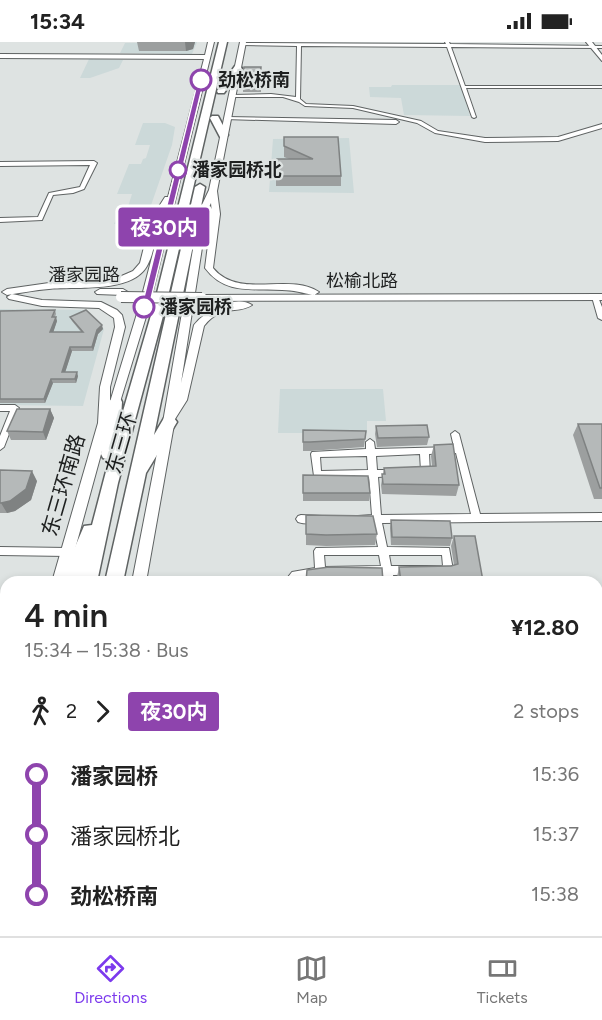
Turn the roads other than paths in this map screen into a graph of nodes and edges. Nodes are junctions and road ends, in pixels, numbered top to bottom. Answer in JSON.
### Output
{"nodes":[{"id":1,"x":213,"y":42,"type":"edge"},
{"id":2,"x":223,"y":42,"type":"edge"},
{"id":3,"x":232,"y":42,"type":"edge"},
{"id":4,"x":243,"y":43,"type":"edge"},
{"id":5,"x":297,"y":43,"type":"edge"},
{"id":6,"x":447,"y":44,"type":"edge"},
{"id":7,"x":591,"y":44,"type":"edge"},
{"id":8,"x":602,"y":47,"type":"edge"},
{"id":9,"x":0,"y":56,"type":"edge"},
{"id":10,"x":207,"y":57,"type":"junction"},
{"id":11,"x":602,"y":58,"type":"edge"},
{"id":12,"x":218,"y":61,"type":"junction"},
{"id":13,"x":238,"y":68,"type":"junction"},
{"id":14,"x":463,"y":87,"type":"junction"},
{"id":15,"x":602,"y":87,"type":"edge"},
{"id":16,"x":221,"y":91,"type":"junction"},
{"id":17,"x":232,"y":96,"type":"junction"},
{"id":18,"x":298,"y":99,"type":"junction"},
{"id":19,"x":305,"y":105,"type":"junction"},
{"id":20,"x":474,"y":117,"type":"dead end"},
{"id":21,"x":221,"y":118,"type":"junction"},
{"id":22,"x":322,"y":120,"type":"junction"},
{"id":23,"x":396,"y":122,"type":"dead end"},
{"id":24,"x":602,"y":126,"type":"edge"},
{"id":25,"x":223,"y":135,"type":"joint"},
{"id":26,"x":0,"y":164,"type":"edge"},
{"id":27,"x":213,"y":190,"type":"junction"},
{"id":28,"x":172,"y":193,"type":"junction"},
{"id":29,"x":0,"y":220,"type":"edge"},
{"id":30,"x":172,"y":284,"type":"junction"},
{"id":31,"x":5,"y":295,"type":"edge"},
{"id":32,"x":122,"y":295,"type":"joint"},
{"id":33,"x":317,"y":295,"type":"junction"},
{"id":34,"x":600,"y":296,"type":"edge"},
{"id":35,"x":167,"y":305,"type":"junction"},
{"id":36,"x":602,"y":318,"type":"edge"},
{"id":37,"x":115,"y":402,"type":"junction"},
{"id":38,"x":0,"y":408,"type":"edge"},
{"id":39,"x":169,"y":422,"type":"junction"},
{"id":40,"x":103,"y":425,"type":"junction"},
{"id":41,"x":455,"y":434,"type":"dead end"},
{"id":42,"x":0,"y":447,"type":"edge"},
{"id":43,"x":370,"y":447,"type":"junction"},
{"id":44,"x":459,"y":450,"type":"junction"},
{"id":45,"x":424,"y":451,"type":"junction"},
{"id":46,"x":373,"y":473,"type":"junction"},
{"id":47,"x":405,"y":473,"type":"edge"},
{"id":48,"x":416,"y":474,"type":"edge"},
{"id":49,"x":134,"y":481,"type":"junction"},
{"id":50,"x":110,"y":483,"type":"junction"},
{"id":51,"x":103,"y":510,"type":"junction"},
{"id":52,"x":602,"y":517,"type":"edge"},
{"id":53,"x":301,"y":519,"type":"dead end"},
{"id":54,"x":333,"y":519,"type":"edge"},
{"id":55,"x":355,"y":519,"type":"edge"},
{"id":56,"x":377,"y":519,"type":"junction"},
{"id":57,"x":477,"y":519,"type":"junction"},
{"id":58,"x":125,"y":531,"type":"junction"},
{"id":59,"x":0,"y":551,"type":"edge"},
{"id":60,"x":383,"y":551,"type":"junction"},
{"id":61,"x":67,"y":552,"type":"junction"},
{"id":62,"x":320,"y":571,"type":"junction"},
{"id":63,"x":387,"y":571,"type":"junction"},
{"id":64,"x":61,"y":576,"type":"edge"},
{"id":65,"x":71,"y":576,"type":"edge"},
{"id":66,"x":89,"y":576,"type":"edge"},
{"id":67,"x":115,"y":576,"type":"edge"},
{"id":68,"x":124,"y":576,"type":"edge"},
{"id":69,"x":140,"y":576,"type":"edge"},
{"id":70,"x":295,"y":576,"type":"edge"},
{"id":71,"x":388,"y":576,"type":"edge"}],
"edges":[{"from":1,"to":10,"type":"street"},
{"from":1,"to":12,"type":"highway"},
{"from":2,"to":12,"type":"highway"},
{"from":3,"to":16,"type":"highway"},
{"from":4,"to":5,"type":"street"},
{"from":4,"to":13,"type":"street"},
{"from":5,"to":6,"type":"street"},
{"from":5,"to":18,"type":"street"},
{"from":6,"to":7,"type":"street"},
{"from":6,"to":14,"type":"street"},
{"from":7,"to":8,"type":"street"},
{"from":7,"to":11,"type":"street"},
{"from":9,"to":10,"type":"street"},
{"from":10,"to":28,"type":"street"},
{"from":12,"to":30,"type":"highway"},
{"from":13,"to":16,"type":"highway"},
{"from":13,"to":17,"type":"street"},
{"from":14,"to":15,"type":"street"},
{"from":14,"to":20,"type":"street"},
{"from":16,"to":21,"type":"highway"},
{"from":17,"to":18,"type":"street"},
{"from":17,"to":21,"type":"street"},
{"from":18,"to":19,"type":"street"},
{"from":19,"to":22,"type":"street"},
{"from":19,"to":24,"type":"street"},
{"from":21,"to":22,"type":"street"},
{"from":21,"to":25,"type":"highway"},
{"from":21,"to":30,"type":"highway"},
{"from":22,"to":23,"type":"street"},
{"from":25,"to":27,"type":"street"},
{"from":26,"to":29,"type":"street"},
{"from":27,"to":33,"type":"street"},
{"from":27,"to":39,"type":"street"},
{"from":28,"to":31,"type":"street"},
{"from":28,"to":37,"type":"street","name":"东三环南路"},
{"from":30,"to":35,"type":"highway"},
{"from":31,"to":32,"type":"street","name":"潘家园路"},
{"from":31,"to":40,"type":"street"},
{"from":32,"to":33,"type":"street","name":"松榆北路","bridge":true},
{"from":33,"to":34,"type":"street","name":"松榆北路"},
{"from":33,"to":39,"type":"street"},
{"from":34,"to":36,"type":"street"},
{"from":35,"to":49,"type":"highway","name":"东三环"},
{"from":35,"to":50,"type":"highway","name":"东三环"},
{"from":37,"to":40,"type":"street","name":"东三环南路"},
{"from":37,"to":50,"type":"highway"},
{"from":38,"to":42,"type":"street"},
{"from":39,"to":49,"type":"highway"},
{"from":39,"to":69,"type":"street"},
{"from":40,"to":61,"type":"street","name":"东三环南路"},
{"from":41,"to":44,"type":"street"},
{"from":43,"to":45,"type":"street"},
{"from":43,"to":46,"type":"street"},
{"from":43,"to":46,"type":"street"},
{"from":44,"to":45,"type":"street"},
{"from":44,"to":57,"type":"street"},
{"from":45,"to":48,"type":"street"},
{"from":46,"to":47,"type":"street"},
{"from":46,"to":56,"type":"street"},
{"from":49,"to":58,"type":"highway","name":"东三环"},
{"from":50,"to":51,"type":"highway","name":"东三环"},
{"from":51,"to":65,"type":"highway"},
{"from":51,"to":66,"type":"highway","name":"东三环"},
{"from":52,"to":57,"type":"street"},
{"from":53,"to":54,"type":"street"},
{"from":55,"to":56,"type":"street"},
{"from":56,"to":57,"type":"street"},
{"from":56,"to":60,"type":"street"},
{"from":58,"to":67,"type":"highway","name":"东三环"},
{"from":58,"to":68,"type":"highway"},
{"from":59,"to":61,"type":"street"},
{"from":60,"to":62,"type":"street"},
{"from":60,"to":63,"type":"street"},
{"from":60,"to":63,"type":"street"},
{"from":61,"to":64,"type":"street","name":"东三环南路"},
{"from":62,"to":63,"type":"street"},
{"from":62,"to":70,"type":"street"},
{"from":63,"to":71,"type":"street"}]}
